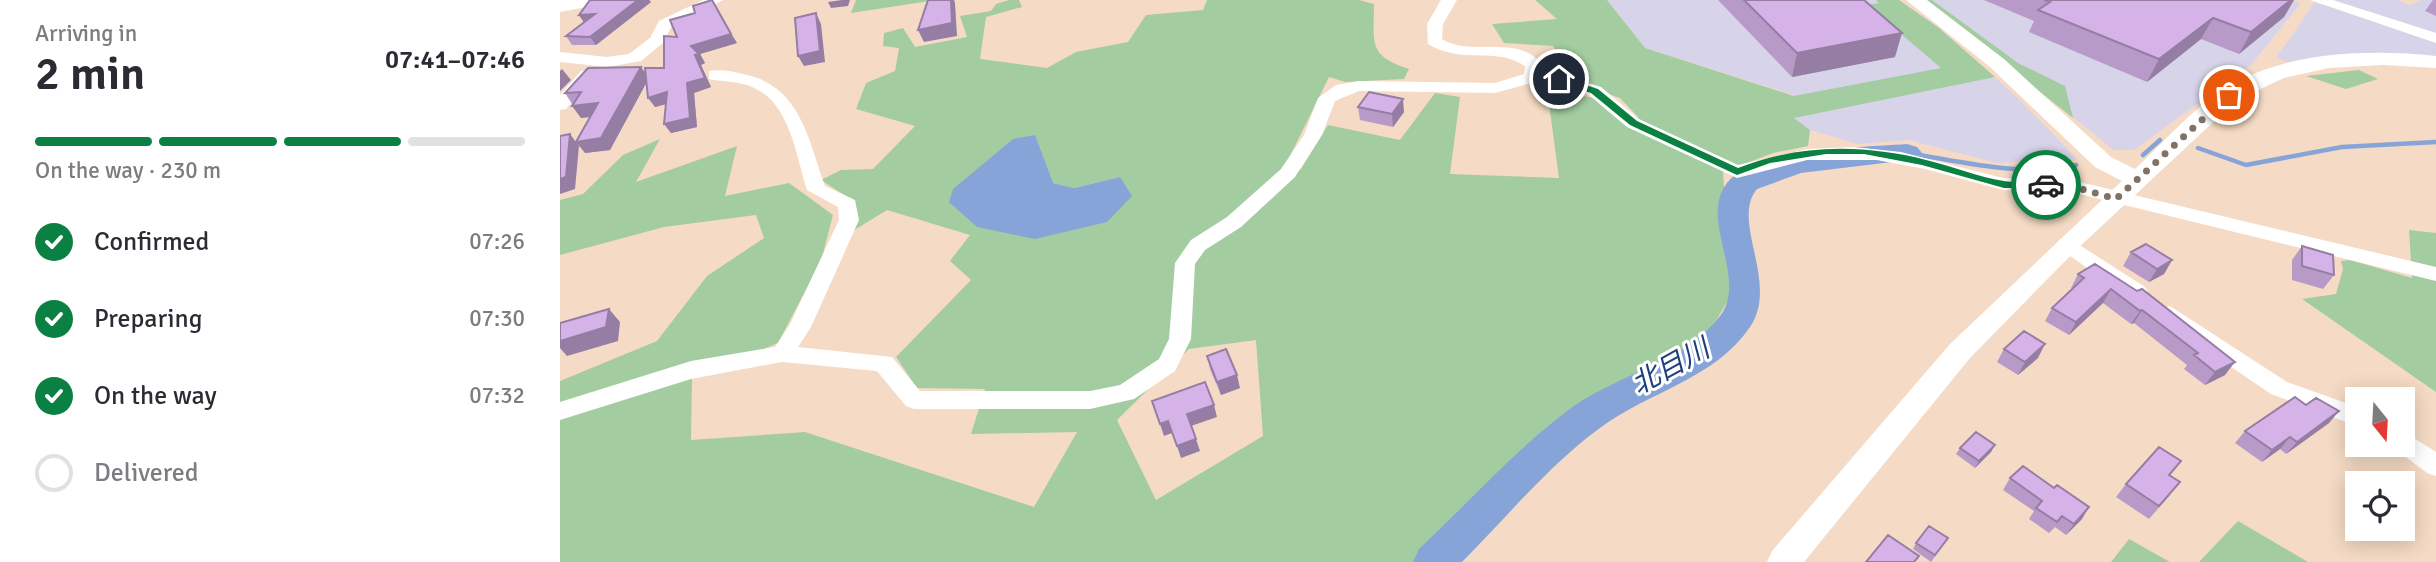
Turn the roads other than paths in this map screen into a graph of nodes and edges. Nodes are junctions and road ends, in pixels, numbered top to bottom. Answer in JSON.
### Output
{"nodes":[{"id":1,"x":596,"y":0,"type":"edge"},
{"id":2,"x":715,"y":0,"type":"edge"},
{"id":3,"x":1449,"y":0,"type":"edge"},
{"id":4,"x":1915,"y":0,"type":"edge"},
{"id":5,"x":2318,"y":0,"type":"edge"},
{"id":6,"x":560,"y":6,"type":"edge"},
{"id":7,"x":2436,"y":38,"type":"edge"},
{"id":8,"x":560,"y":57,"type":"edge"},
{"id":9,"x":606,"y":62,"type":"junction"},
{"id":10,"x":2436,"y":62,"type":"edge"},
{"id":11,"x":715,"y":75,"type":"dead end"},
{"id":12,"x":1532,"y":77,"type":"junction"},
{"id":13,"x":560,"y":105,"type":"edge"},
{"id":14,"x":2137,"y":179,"type":"junction"},
{"id":15,"x":2116,"y":199,"type":"junction"},
{"id":16,"x":2067,"y":244,"type":"junction"},
{"id":17,"x":2436,"y":274,"type":"edge"},
{"id":18,"x":782,"y":354,"type":"junction"},
{"id":19,"x":560,"y":411,"type":"edge"},
{"id":20,"x":2345,"y":413,"type":"edge"},
{"id":21,"x":2415,"y":450,"type":"edge"},
{"id":22,"x":2436,"y":466,"type":"edge"},
{"id":23,"x":1784,"y":562,"type":"edge"}],
"edges":[{"from":1,"to":6,"type":"street"},
{"from":2,"to":9,"type":"street"},
{"from":3,"to":12,"type":"street"},
{"from":4,"to":14,"type":"street"},
{"from":5,"to":7,"type":"street"},
{"from":8,"to":9,"type":"street"},
{"from":9,"to":13,"type":"street"},
{"from":10,"to":14,"type":"street"},
{"from":11,"to":18,"type":"street"},
{"from":12,"to":15,"type":"street"},
{"from":12,"to":18,"type":"street"},
{"from":14,"to":15,"type":"street"},
{"from":15,"to":16,"type":"street"},
{"from":15,"to":17,"type":"street"},
{"from":16,"to":20,"type":"street"},
{"from":16,"to":23,"type":"street"},
{"from":18,"to":19,"type":"street"},
{"from":21,"to":22,"type":"street"}]}
